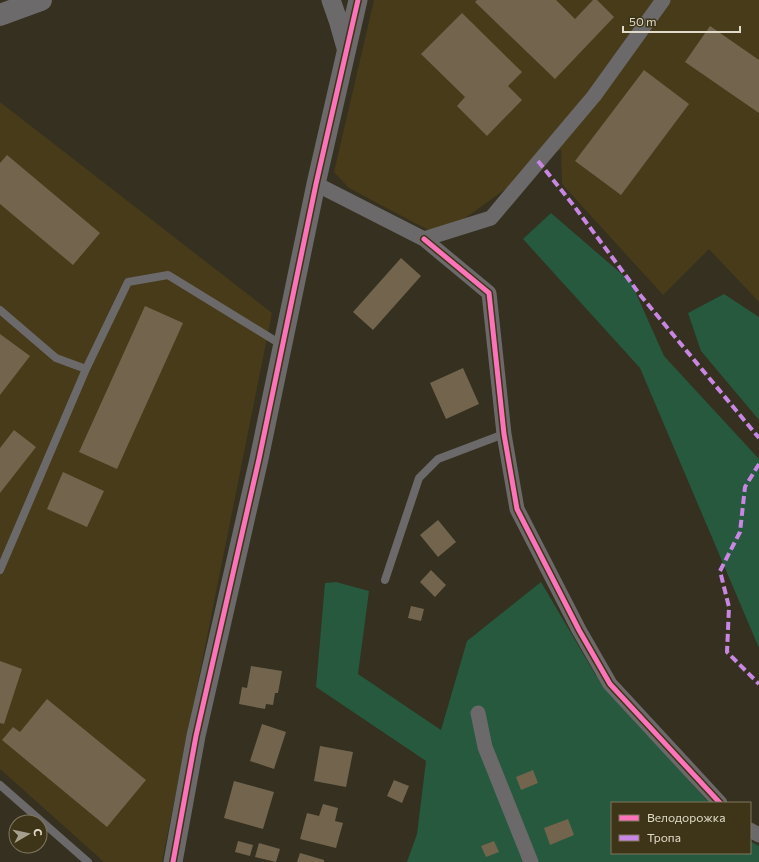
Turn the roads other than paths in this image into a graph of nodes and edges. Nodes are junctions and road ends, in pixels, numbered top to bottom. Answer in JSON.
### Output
{"nodes":[{"id":1,"x":41,"y":0,"type":"edge"},
{"id":2,"x":331,"y":0,"type":"edge"},
{"id":3,"x":358,"y":0,"type":"edge"},
{"id":4,"x":663,"y":0,"type":"edge"},
{"id":5,"x":0,"y":15,"type":"edge"},
{"id":6,"x":347,"y":52,"type":"junction"},
{"id":7,"x":316,"y":184,"type":"junction"},
{"id":8,"x":424,"y":239,"type":"junction"},
{"id":9,"x":0,"y":310,"type":"edge"},
{"id":10,"x":282,"y":346,"type":"junction"},
{"id":11,"x":86,"y":369,"type":"junction"},
{"id":12,"x":504,"y":434,"type":"junction"},
{"id":13,"x":0,"y":570,"type":"edge"},
{"id":14,"x":385,"y":580,"type":"dead end"},
{"id":15,"x":478,"y":713,"type":"dead end"},
{"id":16,"x":0,"y":785,"type":"edge"},
{"id":17,"x":719,"y":802,"type":"edge"},
{"id":18,"x":88,"y":862,"type":"edge"},
{"id":19,"x":173,"y":862,"type":"edge"},
{"id":20,"x":531,"y":862,"type":"edge"}],
"edges":[{"from":1,"to":5,"type":"main road"},
{"from":2,"to":6,"type":"street"},
{"from":3,"to":6,"type":"street"},
{"from":4,"to":8,"type":"street"},
{"from":6,"to":7,"type":"street"},
{"from":7,"to":8,"type":"street"},
{"from":7,"to":10,"type":"street"},
{"from":8,"to":12,"type":"street"},
{"from":9,"to":11,"type":"lane"},
{"from":10,"to":11,"type":"lane"},
{"from":10,"to":19,"type":"street"},
{"from":11,"to":13,"type":"lane"},
{"from":12,"to":14,"type":"lane"},
{"from":12,"to":17,"type":"street"},
{"from":15,"to":20,"type":"street"},
{"from":16,"to":18,"type":"lane"}]}
